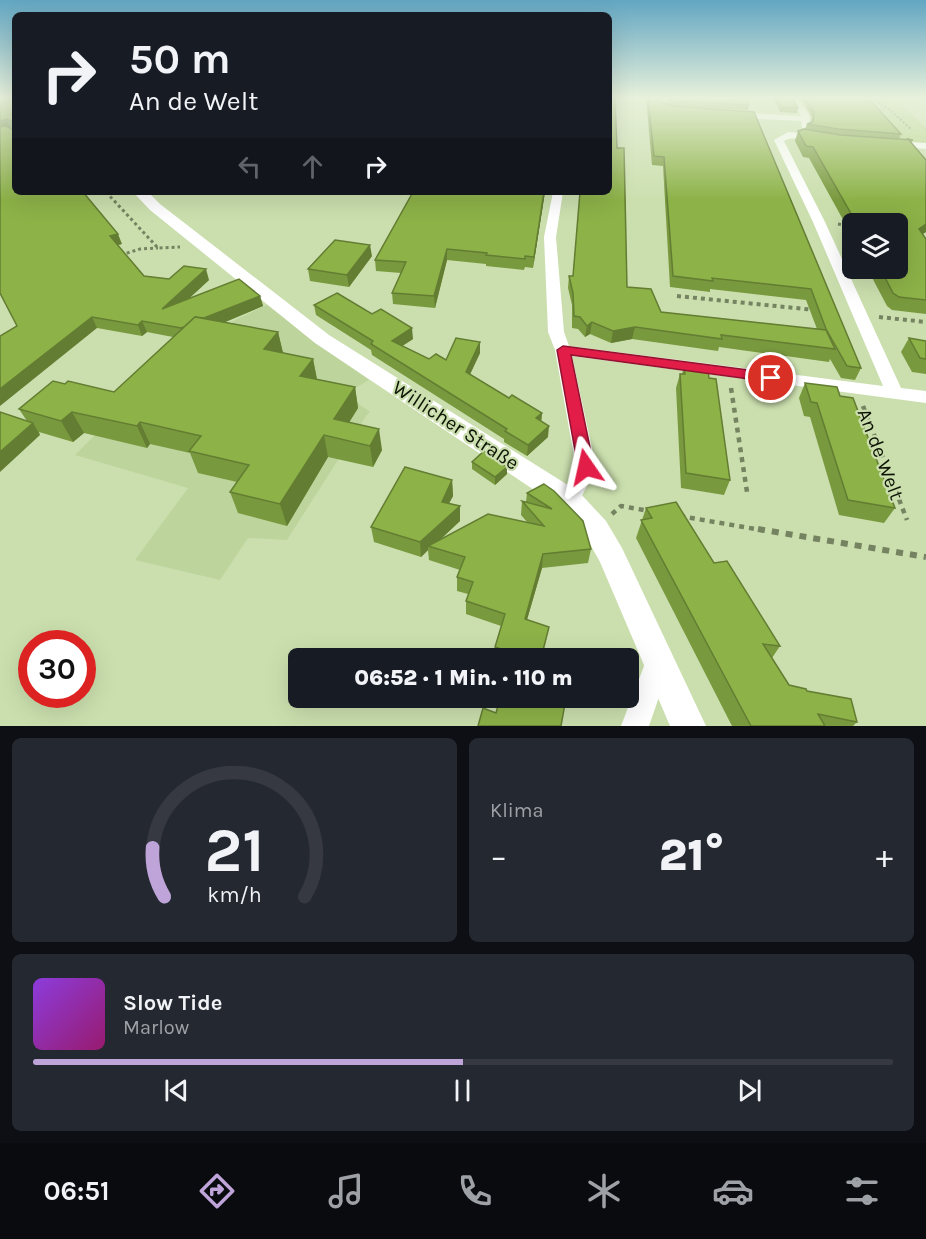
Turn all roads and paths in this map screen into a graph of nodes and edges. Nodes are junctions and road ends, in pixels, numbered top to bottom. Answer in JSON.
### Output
{"nodes":[{"id":1,"x":808,"y":132,"type":"edge"},
{"id":2,"x":914,"y":132,"type":"edge"},
{"id":3,"x":917,"y":134,"type":"dead end"},
{"id":4,"x":809,"y":135,"type":"junction"},
{"id":5,"x":829,"y":139,"type":"edge"},
{"id":6,"x":881,"y":143,"type":"edge"},
{"id":7,"x":926,"y":146,"type":"edge"},
{"id":8,"x":109,"y":195,"type":"edge"},
{"id":9,"x":144,"y":195,"type":"edge"},
{"id":10,"x":557,"y":195,"type":"edge"},
{"id":11,"x":819,"y":222,"type":"junction"},
{"id":12,"x":842,"y":225,"type":"edge"},
{"id":13,"x":158,"y":248,"type":"junction"},
{"id":14,"x":207,"y":248,"type":"junction"},
{"id":15,"x":118,"y":255,"type":"edge"},
{"id":16,"x":677,"y":296,"type":"dead end"},
{"id":17,"x":859,"y":314,"type":"junction"},
{"id":18,"x":926,"y":322,"type":"edge"},
{"id":19,"x":563,"y":350,"type":"junction"},
{"id":20,"x":729,"y":372,"type":"junction"},
{"id":21,"x":856,"y":388,"type":"junction"},
{"id":22,"x":895,"y":394,"type":"junction"},
{"id":23,"x":926,"y":397,"type":"edge"},
{"id":24,"x":747,"y":492,"type":"dead end"},
{"id":25,"x":570,"y":500,"type":"junction"},
{"id":26,"x":656,"y":512,"type":"edge"},
{"id":27,"x":668,"y":514,"type":"edge"},
{"id":28,"x":907,"y":520,"type":"dead end"},
{"id":29,"x":596,"y":529,"type":"junction"},
{"id":30,"x":926,"y":557,"type":"edge"},
{"id":31,"x":658,"y":662,"type":"junction"},
{"id":32,"x":635,"y":726,"type":"edge"},
{"id":33,"x":688,"y":726,"type":"edge"}],
"edges":[{"from":1,"to":4,"type":"street"},
{"from":2,"to":3,"type":"path"},
{"from":4,"to":5,"type":"street"},
{"from":4,"to":11,"type":"street"},
{"from":6,"to":7,"type":"street"},
{"from":8,"to":13,"type":"path"},
{"from":9,"to":14,"type":"street","name":"Willicher Straße"},
{"from":10,"to":19,"type":"street"},
{"from":11,"to":12,"type":"path"},
{"from":11,"to":17,"type":"street"},
{"from":13,"to":14,"type":"path"},
{"from":13,"to":15,"type":"path"},
{"from":14,"to":25,"type":"street","name":"Willicher Straße"},
{"from":16,"to":17,"type":"path"},
{"from":17,"to":18,"type":"path"},
{"from":17,"to":22,"type":"street"},
{"from":19,"to":20,"type":"street","name":"An de Welt"},
{"from":19,"to":25,"type":"street"},
{"from":20,"to":21,"type":"street","name":"An de Welt"},
{"from":20,"to":24,"type":"path"},
{"from":21,"to":22,"type":"street","name":"An de Welt"},
{"from":21,"to":28,"type":"path","name":"An de Welt"},
{"from":22,"to":23,"type":"street","name":"An de Welt"},
{"from":25,"to":29,"type":"street","name":"Willicher Straße"},
{"from":26,"to":29,"type":"path"},
{"from":27,"to":30,"type":"path"},
{"from":29,"to":31,"type":"street","name":"Willicher Straße"},
{"from":31,"to":32,"type":"street"},
{"from":31,"to":33,"type":"street","name":"Willicher Straße"}]}
